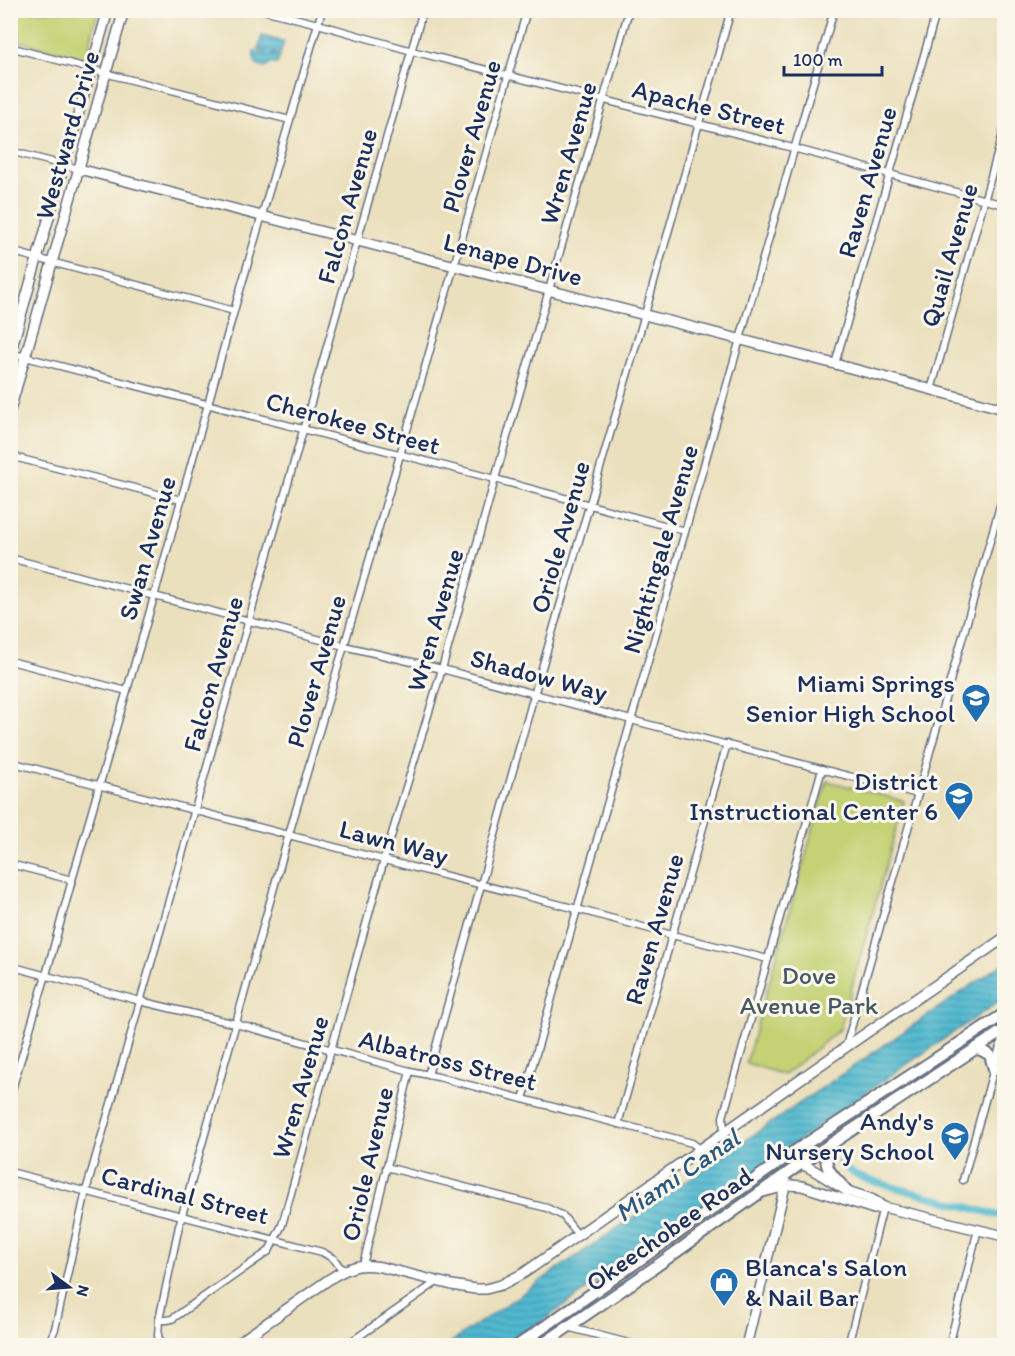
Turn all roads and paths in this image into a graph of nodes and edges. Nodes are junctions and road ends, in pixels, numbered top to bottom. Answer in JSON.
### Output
{"nodes":[{"id":1,"x":108,"y":10,"type":"edge"},
{"id":2,"x":124,"y":10,"type":"edge"},
{"id":3,"x":263,"y":10,"type":"edge"},
{"id":4,"x":322,"y":10,"type":"edge"},
{"id":5,"x":423,"y":10,"type":"edge"},
{"id":6,"x":527,"y":10,"type":"edge"},
{"id":7,"x":629,"y":10,"type":"edge"},
{"id":8,"x":730,"y":10,"type":"edge"},
{"id":9,"x":834,"y":10,"type":"edge"},
{"id":10,"x":937,"y":10,"type":"edge"},
{"id":11,"x":318,"y":24,"type":"junction"},
{"id":12,"x":10,"y":47,"type":"edge"},
{"id":13,"x":412,"y":51,"type":"junction"},
{"id":14,"x":92,"y":69,"type":"junction"},
{"id":15,"x":106,"y":73,"type":"junction"},
{"id":16,"x":510,"y":75,"type":"junction"},
{"id":17,"x":604,"y":100,"type":"junction"},
{"id":18,"x":290,"y":120,"type":"junction"},
{"id":19,"x":698,"y":124,"type":"junction"},
{"id":20,"x":1005,"y":130,"type":"edge"},
{"id":21,"x":794,"y":148,"type":"junction"},
{"id":22,"x":10,"y":150,"type":"edge"},
{"id":23,"x":64,"y":165,"type":"junction"},
{"id":24,"x":79,"y":168,"type":"junction"},
{"id":25,"x":890,"y":174,"type":"junction"},
{"id":26,"x":985,"y":200,"type":"junction"},
{"id":27,"x":1005,"y":205,"type":"edge"},
{"id":28,"x":262,"y":215,"type":"junction"},
{"id":29,"x":358,"y":240,"type":"junction"},
{"id":30,"x":10,"y":251,"type":"edge"},
{"id":31,"x":38,"y":258,"type":"junction"},
{"id":32,"x":52,"y":262,"type":"junction"},
{"id":33,"x":454,"y":265,"type":"junction"},
{"id":34,"x":549,"y":290,"type":"junction"},
{"id":35,"x":234,"y":311,"type":"junction"},
{"id":36,"x":645,"y":315,"type":"junction"},
{"id":37,"x":740,"y":340,"type":"junction"},
{"id":38,"x":10,"y":354,"type":"edge"},
{"id":39,"x":26,"y":357,"type":"junction"},
{"id":40,"x":835,"y":364,"type":"junction"},
{"id":41,"x":931,"y":390,"type":"junction"},
{"id":42,"x":208,"y":405,"type":"junction"},
{"id":43,"x":1005,"y":409,"type":"edge"},
{"id":44,"x":10,"y":410,"type":"edge"},
{"id":45,"x":304,"y":430,"type":"junction"},
{"id":46,"x":400,"y":455,"type":"junction"},
{"id":47,"x":10,"y":456,"type":"edge"},
{"id":48,"x":495,"y":479,"type":"junction"},
{"id":49,"x":1005,"y":492,"type":"edge"},
{"id":50,"x":181,"y":500,"type":"junction"},
{"id":51,"x":590,"y":505,"type":"junction"},
{"id":52,"x":685,"y":531,"type":"junction"},
{"id":53,"x":10,"y":558,"type":"edge"},
{"id":54,"x":154,"y":597,"type":"junction"},
{"id":55,"x":248,"y":621,"type":"junction"},
{"id":56,"x":344,"y":646,"type":"junction"},
{"id":57,"x":10,"y":661,"type":"edge"},
{"id":58,"x":442,"y":669,"type":"junction"},
{"id":59,"x":127,"y":692,"type":"junction"},
{"id":60,"x":534,"y":695,"type":"junction"},
{"id":61,"x":631,"y":720,"type":"junction"},
{"id":62,"x":727,"y":744,"type":"junction"},
{"id":63,"x":10,"y":762,"type":"edge"},
{"id":64,"x":822,"y":769,"type":"junction"},
{"id":65,"x":99,"y":785,"type":"junction"},
{"id":66,"x":918,"y":794,"type":"junction"},
{"id":67,"x":195,"y":810,"type":"junction"},
{"id":68,"x":289,"y":834,"type":"junction"},
{"id":69,"x":384,"y":860,"type":"junction"},
{"id":70,"x":10,"y":864,"type":"edge"},
{"id":71,"x":72,"y":880,"type":"junction"},
{"id":72,"x":481,"y":885,"type":"junction"},
{"id":73,"x":577,"y":909,"type":"junction"},
{"id":74,"x":672,"y":935,"type":"junction"},
{"id":75,"x":1005,"y":938,"type":"edge"},
{"id":76,"x":768,"y":958,"type":"junction"},
{"id":77,"x":10,"y":966,"type":"edge"},
{"id":78,"x":46,"y":975,"type":"junction"},
{"id":79,"x":140,"y":1001,"type":"junction"},
{"id":80,"x":1005,"y":1014,"type":"edge"},
{"id":81,"x":236,"y":1024,"type":"junction"},
{"id":82,"x":1005,"y":1031,"type":"edge"},
{"id":83,"x":846,"y":1047,"type":"junction"},
{"id":84,"x":330,"y":1049,"type":"junction"},
{"id":85,"x":976,"y":1049,"type":"junction"},
{"id":86,"x":994,"y":1069,"type":"junction"},
{"id":87,"x":410,"y":1071,"type":"junction"},
{"id":88,"x":428,"y":1075,"type":"junction"},
{"id":89,"x":10,"y":1096,"type":"edge"},
{"id":90,"x":523,"y":1099,"type":"junction"},
{"id":91,"x":618,"y":1124,"type":"junction"},
{"id":92,"x":724,"y":1132,"type":"junction"},
{"id":93,"x":829,"y":1145,"type":"junction"},
{"id":94,"x":700,"y":1149,"type":"junction"},
{"id":95,"x":793,"y":1161,"type":"junction"},
{"id":96,"x":386,"y":1167,"type":"junction"},
{"id":97,"x":10,"y":1172,"type":"edge"},
{"id":98,"x":787,"y":1173,"type":"junction"},
{"id":99,"x":963,"y":1180,"type":"dead end"},
{"id":100,"x":784,"y":1187,"type":"junction"},
{"id":101,"x":86,"y":1191,"type":"junction"},
{"id":102,"x":847,"y":1191,"type":"junction"},
{"id":103,"x":758,"y":1194,"type":"junction"},
{"id":104,"x":883,"y":1207,"type":"junction"},
{"id":105,"x":182,"y":1216,"type":"junction"},
{"id":106,"x":978,"y":1229,"type":"junction"},
{"id":107,"x":578,"y":1235,"type":"junction"},
{"id":108,"x":1005,"y":1236,"type":"edge"},
{"id":109,"x":275,"y":1240,"type":"junction"},
{"id":110,"x":363,"y":1265,"type":"junction"},
{"id":111,"x":343,"y":1271,"type":"junction"},
{"id":112,"x":438,"y":1281,"type":"junction"},
{"id":113,"x":159,"y":1320,"type":"junction"},
{"id":114,"x":567,"y":1327,"type":"junction"},
{"id":115,"x":42,"y":1346,"type":"edge"},
{"id":116,"x":162,"y":1346,"type":"edge"},
{"id":117,"x":234,"y":1346,"type":"edge"},
{"id":118,"x":345,"y":1346,"type":"edge"},
{"id":119,"x":517,"y":1346,"type":"edge"},
{"id":120,"x":540,"y":1346,"type":"edge"},
{"id":121,"x":640,"y":1346,"type":"edge"},
{"id":122,"x":746,"y":1346,"type":"edge"},
{"id":123,"x":848,"y":1346,"type":"edge"},
{"id":124,"x":949,"y":1346,"type":"edge"}],
"edges":[{"from":1,"to":14,"type":"street","name":"Westward Drive"},
{"from":2,"to":15,"type":"street","name":"Westward Drive"},
{"from":3,"to":11,"type":"street","name":"Apache Street"},
{"from":4,"to":11,"type":"street","name":"Swan Avenue"},
{"from":5,"to":13,"type":"street","name":"Falcon Avenue"},
{"from":6,"to":16,"type":"street","name":"Plover Avenue"},
{"from":7,"to":17,"type":"street","name":"Wren Avenue"},
{"from":8,"to":19,"type":"street","name":"Oriole Avenue"},
{"from":9,"to":21,"type":"street","name":"Nightingale Avenue"},
{"from":10,"to":25,"type":"street","name":"Raven Avenue"},
{"from":11,"to":13,"type":"street","name":"Apache Street"},
{"from":11,"to":18,"type":"street","name":"Swan Avenue"},
{"from":12,"to":14,"type":"street"},
{"from":13,"to":16,"type":"street","name":"Apache Street"},
{"from":13,"to":29,"type":"street","name":"Falcon Avenue"},
{"from":14,"to":15,"type":"street"},
{"from":14,"to":23,"type":"street","name":"Westward Drive"},
{"from":15,"to":18,"type":"street"},
{"from":15,"to":24,"type":"street","name":"Westward Drive"},
{"from":16,"to":17,"type":"street","name":"Apache Street"},
{"from":16,"to":33,"type":"street","name":"Plover Avenue"},
{"from":17,"to":19,"type":"street","name":"Apache Street"},
{"from":17,"to":34,"type":"street","name":"Wren Avenue"},
{"from":18,"to":28,"type":"street","name":"Swan Avenue"},
{"from":19,"to":21,"type":"street","name":"Apache Street"},
{"from":19,"to":36,"type":"street","name":"Oriole Avenue"},
{"from":20,"to":26,"type":"street","name":"Quail Avenue"},
{"from":21,"to":25,"type":"street","name":"Apache Street"},
{"from":21,"to":37,"type":"street","name":"Nightingale Avenue"},
{"from":22,"to":23,"type":"street","name":"Lenape Drive"},
{"from":23,"to":24,"type":"street","name":"Lenape Drive"},
{"from":23,"to":31,"type":"street","name":"Westward Drive"},
{"from":24,"to":28,"type":"street","name":"Lenape Drive"},
{"from":24,"to":32,"type":"street","name":"Westward Drive"},
{"from":25,"to":26,"type":"street","name":"Apache Street"},
{"from":25,"to":40,"type":"street","name":"Raven Avenue"},
{"from":26,"to":27,"type":"street","name":"Apache Street"},
{"from":26,"to":41,"type":"street","name":"Quail Avenue"},
{"from":28,"to":29,"type":"street","name":"Lenape Drive"},
{"from":28,"to":35,"type":"street","name":"Swan Avenue"},
{"from":29,"to":33,"type":"street","name":"Lenape Drive"},
{"from":29,"to":45,"type":"street","name":"Falcon Avenue"},
{"from":30,"to":31,"type":"street"},
{"from":31,"to":32,"type":"street"},
{"from":31,"to":38,"type":"street","name":"Westward Drive"},
{"from":32,"to":35,"type":"street"},
{"from":32,"to":39,"type":"street","name":"Westward Drive"},
{"from":33,"to":34,"type":"street","name":"Lenape Drive"},
{"from":33,"to":46,"type":"street","name":"Plover Avenue"},
{"from":34,"to":36,"type":"street","name":"Lenape Drive"},
{"from":34,"to":48,"type":"street","name":"Wren Avenue"},
{"from":35,"to":42,"type":"street","name":"Swan Avenue"},
{"from":36,"to":37,"type":"street","name":"Lenape Drive"},
{"from":36,"to":51,"type":"street","name":"Oriole Avenue"},
{"from":37,"to":40,"type":"street","name":"Lenape Drive"},
{"from":37,"to":52,"type":"street","name":"Nightingale Avenue"},
{"from":38,"to":39,"type":"street","name":"Cherokee Street"},
{"from":39,"to":42,"type":"street","name":"Cherokee Street"},
{"from":39,"to":44,"type":"street","name":"Westward Drive"},
{"from":40,"to":41,"type":"street","name":"Lenape Drive"},
{"from":41,"to":43,"type":"street","name":"Lenape Drive"},
{"from":42,"to":45,"type":"street","name":"Cherokee Street"},
{"from":42,"to":50,"type":"street","name":"Swan Avenue"},
{"from":45,"to":46,"type":"street","name":"Cherokee Street"},
{"from":45,"to":55,"type":"street","name":"Falcon Avenue"},
{"from":46,"to":48,"type":"street","name":"Cherokee Street"},
{"from":46,"to":56,"type":"street","name":"Plover Avenue"},
{"from":47,"to":50,"type":"street"},
{"from":48,"to":51,"type":"street","name":"Cherokee Street"},
{"from":48,"to":58,"type":"street","name":"Wren Avenue"},
{"from":49,"to":66,"type":"street"},
{"from":50,"to":54,"type":"street","name":"Swan Avenue"},
{"from":51,"to":52,"type":"street","name":"Cherokee Street"},
{"from":51,"to":60,"type":"street","name":"Oriole Avenue"},
{"from":52,"to":61,"type":"street","name":"Nightingale Avenue"},
{"from":53,"to":54,"type":"street","name":"Shadow Way"},
{"from":54,"to":55,"type":"street","name":"Shadow Way"},
{"from":54,"to":59,"type":"street","name":"Swan Avenue"},
{"from":55,"to":56,"type":"street","name":"Shadow Way"},
{"from":55,"to":67,"type":"street","name":"Falcon Avenue"},
{"from":56,"to":58,"type":"street","name":"Shadow Way"},
{"from":56,"to":68,"type":"street","name":"Plover Avenue"},
{"from":57,"to":59,"type":"street"},
{"from":58,"to":60,"type":"street","name":"Shadow Way"},
{"from":58,"to":69,"type":"street","name":"Wren Avenue"},
{"from":59,"to":65,"type":"street","name":"Swan Avenue"},
{"from":60,"to":61,"type":"street","name":"Shadow Way"},
{"from":60,"to":72,"type":"street","name":"Oriole Avenue"},
{"from":61,"to":62,"type":"street","name":"Shadow Way"},
{"from":61,"to":73,"type":"street","name":"Nightingale Avenue"},
{"from":62,"to":64,"type":"street","name":"Shadow Way"},
{"from":62,"to":74,"type":"street","name":"Raven Avenue"},
{"from":63,"to":65,"type":"street","name":"Lawn Way"},
{"from":64,"to":66,"type":"street","name":"Shadow Way"},
{"from":64,"to":76,"type":"street"},
{"from":65,"to":67,"type":"street","name":"Lawn Way"},
{"from":65,"to":71,"type":"street","name":"Swan Avenue"},
{"from":66,"to":83,"type":"street"},
{"from":67,"to":68,"type":"street","name":"Lawn Way"},
{"from":67,"to":79,"type":"street","name":"Falcon Avenue"},
{"from":68,"to":69,"type":"street","name":"Lawn Way"},
{"from":68,"to":81,"type":"street","name":"Plover Avenue"},
{"from":69,"to":72,"type":"street","name":"Lawn Way"},
{"from":69,"to":84,"type":"street","name":"Wren Avenue"},
{"from":70,"to":71,"type":"street"},
{"from":71,"to":78,"type":"street","name":"Swan Avenue"},
{"from":72,"to":73,"type":"street","name":"Lawn Way"},
{"from":72,"to":88,"type":"street","name":"Oriole Avenue"},
{"from":73,"to":74,"type":"street","name":"Lawn Way"},
{"from":73,"to":90,"type":"street","name":"Nightingale Avenue"},
{"from":74,"to":76,"type":"street","name":"Lawn Way"},
{"from":74,"to":91,"type":"street","name":"Raven Avenue"},
{"from":75,"to":83,"type":"street"},
{"from":76,"to":92,"type":"street"},
{"from":77,"to":78,"type":"street","name":"Albatross Street"},
{"from":78,"to":79,"type":"street","name":"Albatross Street"},
{"from":78,"to":89,"type":"street","name":"Swan Avenue"},
{"from":79,"to":81,"type":"street","name":"Albatross Street"},
{"from":79,"to":101,"type":"street","name":"Falcon Avenue"},
{"from":80,"to":95,"type":"highway"},
{"from":81,"to":84,"type":"street","name":"Albatross Street"},
{"from":81,"to":105,"type":"street","name":"Plover Avenue"},
{"from":82,"to":85,"type":"highway","name":"Okeechobee Road"},
{"from":82,"to":86,"type":"street"},
{"from":83,"to":92,"type":"street"},
{"from":84,"to":87,"type":"street","name":"Albatross Street"},
{"from":84,"to":109,"type":"street","name":"Wren Avenue"},
{"from":85,"to":86,"type":"highway"},
{"from":85,"to":93,"type":"highway","name":"Okeechobee Road"},
{"from":86,"to":99,"type":"street"},
{"from":87,"to":88,"type":"street","name":"Albatross Street"},
{"from":87,"to":96,"type":"street","name":"Oriole Avenue"},
{"from":88,"to":90,"type":"street","name":"Albatross Street"},
{"from":90,"to":91,"type":"street","name":"Albatross Street"},
{"from":91,"to":94,"type":"street","name":"Albatross Street"},
{"from":92,"to":94,"type":"street"},
{"from":93,"to":95,"type":"highway","name":"Okeechobee Road"},
{"from":93,"to":102,"type":"highway"},
{"from":94,"to":107,"type":"street"},
{"from":95,"to":98,"type":"highway"},
{"from":95,"to":102,"type":"street"},
{"from":95,"to":119,"type":"highway","name":"Okeechobee Road"},
{"from":96,"to":107,"type":"street"},
{"from":96,"to":110,"type":"street","name":"Oriole Avenue"},
{"from":97,"to":101,"type":"street","name":"Cardinal Street"},
{"from":98,"to":100,"type":"street"},
{"from":98,"to":103,"type":"highway","name":"Okeechobee Road"},
{"from":100,"to":103,"type":"street"},
{"from":100,"to":104,"type":"street"},
{"from":100,"to":122,"type":"street"},
{"from":101,"to":105,"type":"street","name":"Cardinal Street"},
{"from":101,"to":115,"type":"street","name":"Falcon Avenue"},
{"from":102,"to":104,"type":"street"},
{"from":103,"to":114,"type":"highway","name":"Okeechobee Road"},
{"from":104,"to":106,"type":"street"},
{"from":104,"to":123,"type":"street"},
{"from":105,"to":109,"type":"street","name":"Cardinal Street"},
{"from":105,"to":113,"type":"street","name":"Plover Avenue"},
{"from":106,"to":108,"type":"street"},
{"from":106,"to":124,"type":"street"},
{"from":107,"to":112,"type":"street"},
{"from":109,"to":111,"type":"street","name":"Cardinal Street"},
{"from":109,"to":113,"type":"street"},
{"from":110,"to":111,"type":"street"},
{"from":110,"to":112,"type":"street"},
{"from":111,"to":117,"type":"street"},
{"from":112,"to":118,"type":"street"},
{"from":113,"to":116,"type":"street","name":"Plover Avenue"},
{"from":114,"to":120,"type":"highway","name":"Okeechobee Road"},
{"from":114,"to":121,"type":"street"}]}
